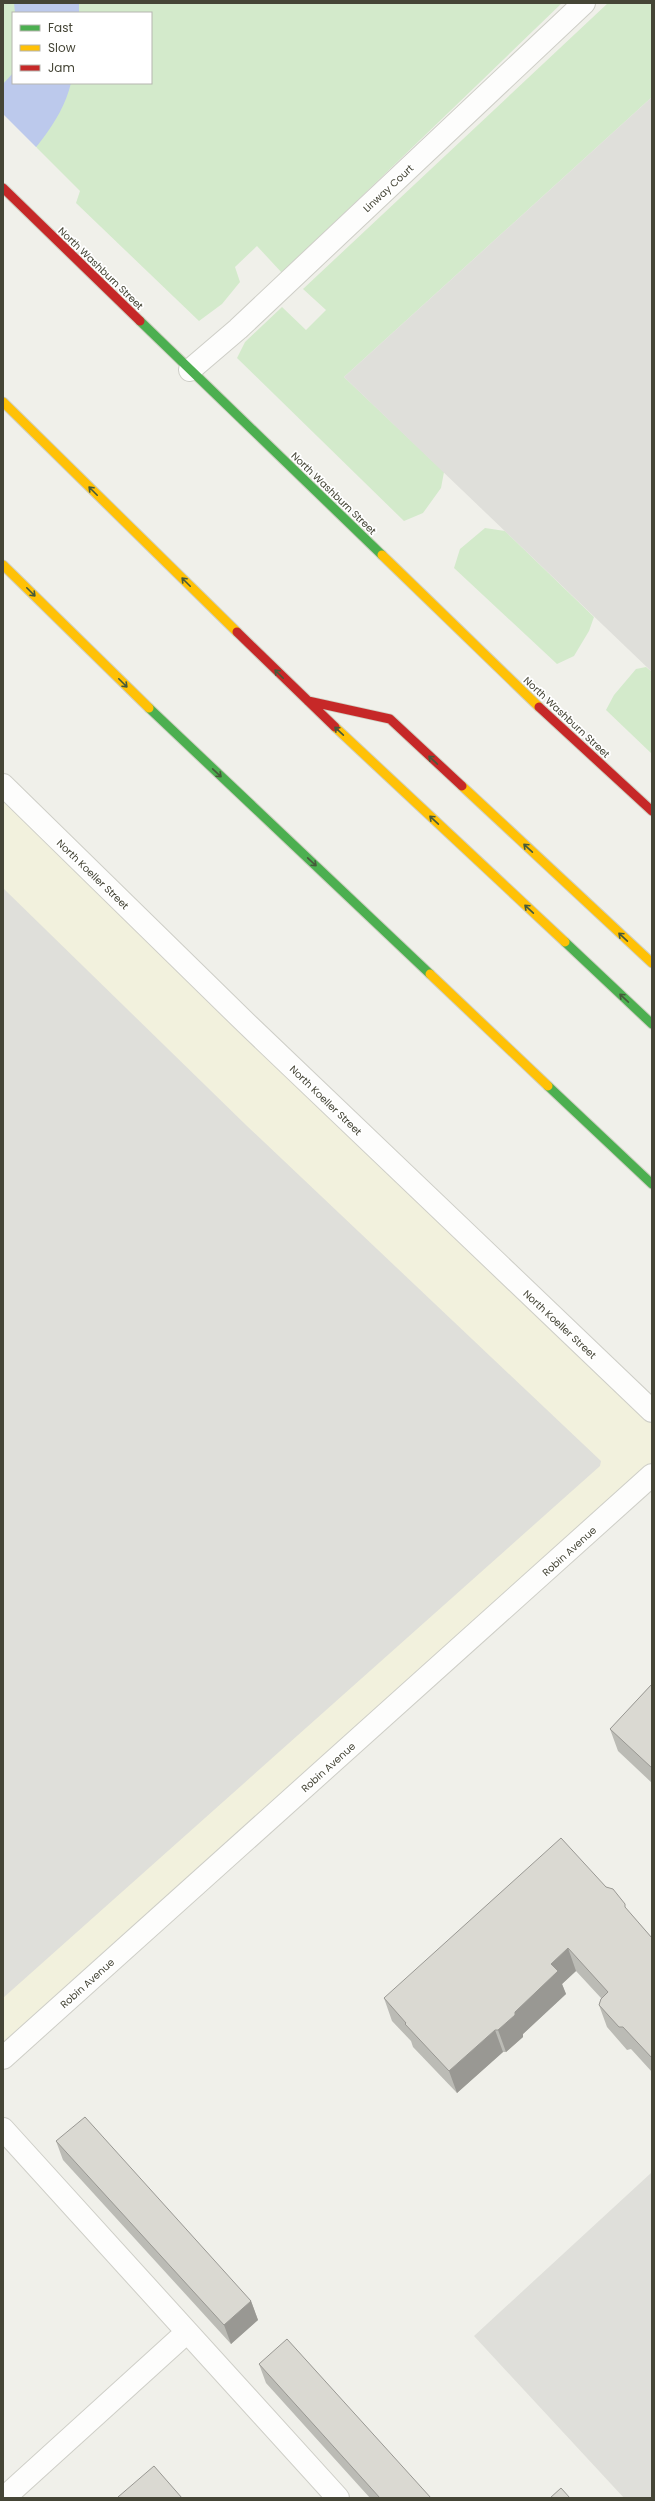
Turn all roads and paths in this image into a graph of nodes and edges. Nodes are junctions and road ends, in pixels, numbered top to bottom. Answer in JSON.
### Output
{"nodes":[{"id":1,"x":584,"y":3,"type":"edge"},
{"id":2,"x":3,"y":188,"type":"edge"},
{"id":3,"x":190,"y":370,"type":"junction"},
{"id":4,"x":3,"y":402,"type":"edge"},
{"id":5,"x":3,"y":565,"type":"edge"},
{"id":6,"x":307,"y":701,"type":"junction"},
{"id":7,"x":3,"y":785,"type":"edge"},
{"id":8,"x":652,"y":811,"type":"edge"},
{"id":9,"x":652,"y":963,"type":"edge"},
{"id":10,"x":652,"y":1024,"type":"edge"},
{"id":11,"x":652,"y":1184,"type":"edge"},
{"id":12,"x":652,"y":1411,"type":"edge"},
{"id":13,"x":652,"y":1475,"type":"edge"},
{"id":14,"x":3,"y":2058,"type":"edge"},
{"id":15,"x":3,"y":2129,"type":"edge"},
{"id":16,"x":187,"y":2332,"type":"junction"},
{"id":17,"x":4,"y":2498,"type":"edge"},
{"id":18,"x":338,"y":2498,"type":"edge"}],
"edges":[{"from":1,"to":3,"type":"street","name":"Linway Court"},
{"from":2,"to":3,"type":"main road","name":"North Washburn Street"},
{"from":3,"to":8,"type":"main road","name":"North Washburn Street"},
{"from":6,"to":4,"type":"main road","one_way":true},
{"from":5,"to":11,"type":"main road","one_way":true},
{"from":9,"to":6,"type":"main road","one_way":true},
{"from":10,"to":6,"type":"main road","one_way":true},
{"from":7,"to":12,"type":"street","name":"North Koeller Street"},
{"from":13,"to":14,"type":"street","name":"Robin Avenue"},
{"from":15,"to":16,"type":"street"},
{"from":16,"to":17,"type":"street"},
{"from":16,"to":18,"type":"street"}]}
